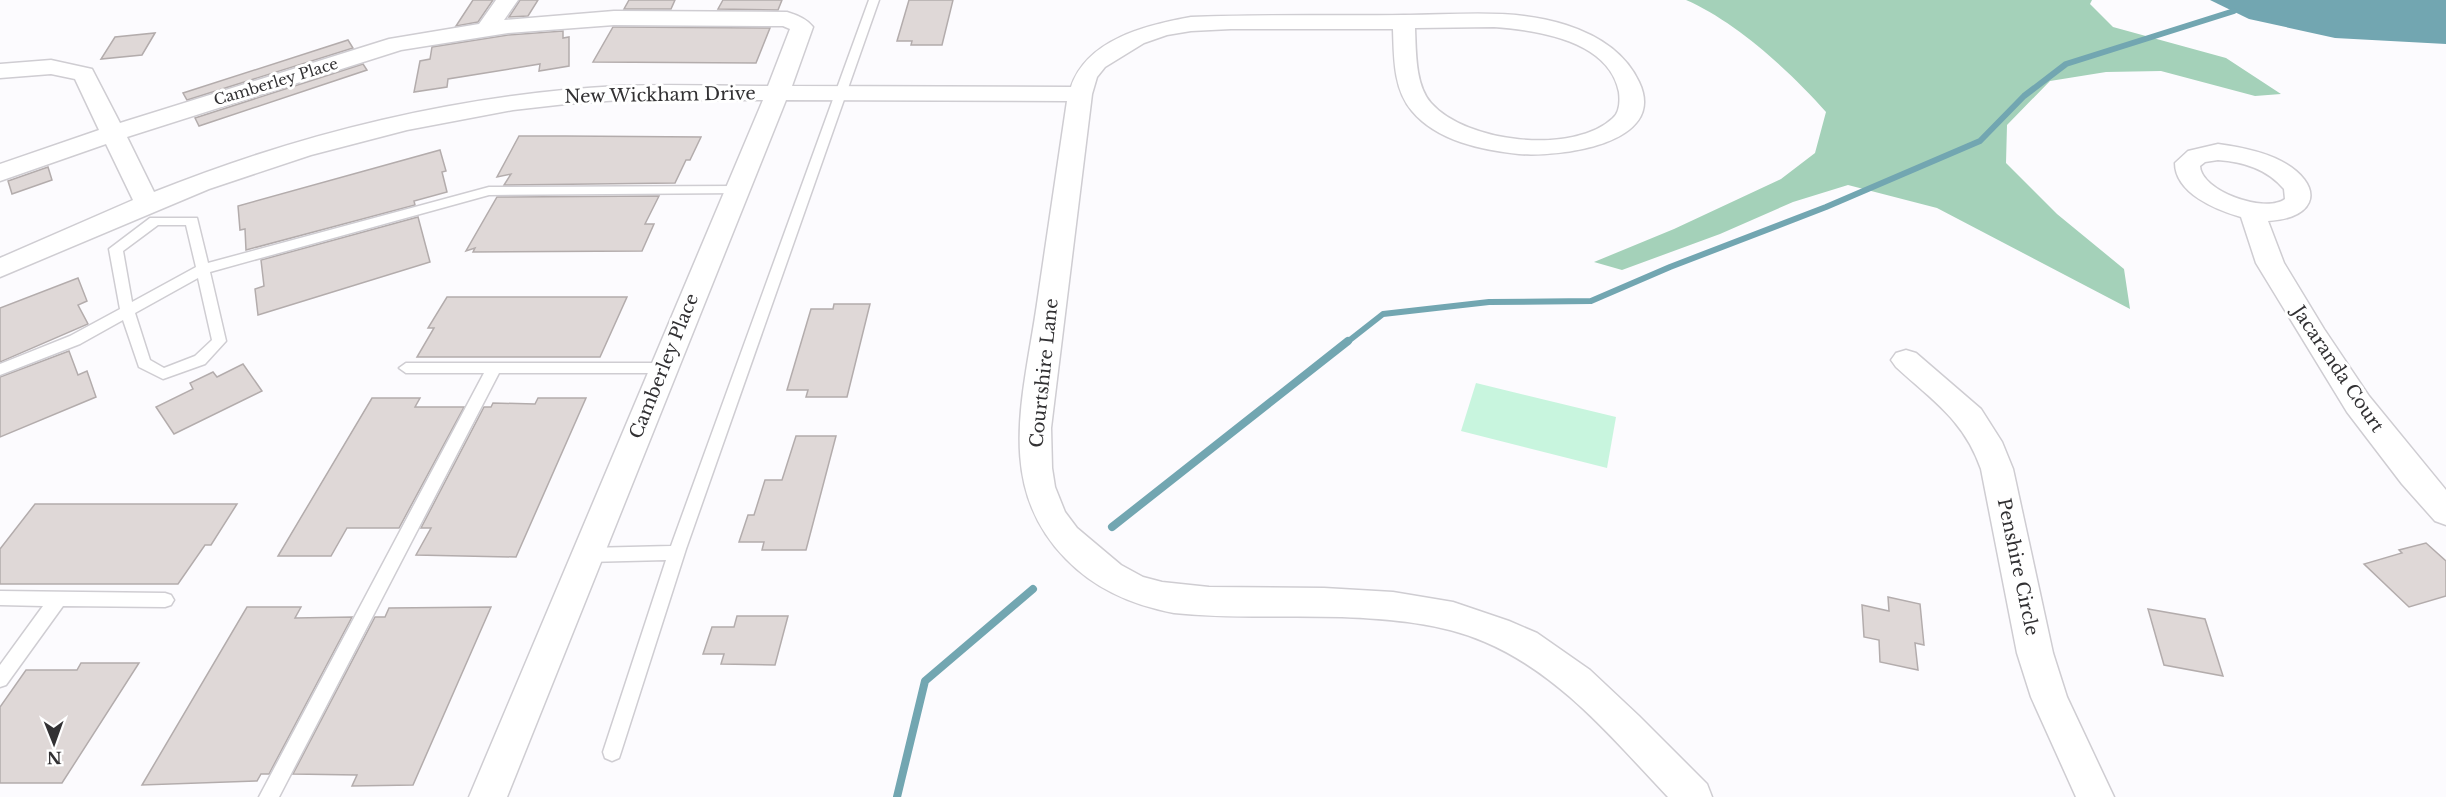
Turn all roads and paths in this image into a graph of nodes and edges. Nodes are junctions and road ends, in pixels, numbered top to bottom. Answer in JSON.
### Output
{"nodes":[{"id":1,"x":507,"y":0,"type":"edge"},
{"id":2,"x":874,"y":0,"type":"edge"},
{"id":3,"x":708,"y":9,"type":"edge"},
{"id":4,"x":1404,"y":22,"type":"junction"},
{"id":5,"x":486,"y":30,"type":"junction"},
{"id":6,"x":0,"y":71,"type":"edge"},
{"id":7,"x":778,"y":92,"type":"junction"},
{"id":8,"x":840,"y":93,"type":"junction"},
{"id":9,"x":1080,"y":94,"type":"junction"},
{"id":10,"x":112,"y":134,"type":"junction"},
{"id":11,"x":0,"y":173,"type":"edge"},
{"id":12,"x":737,"y":190,"type":"junction"},
{"id":13,"x":2252,"y":212,"type":"dead end"},
{"id":14,"x":152,"y":213,"type":"junction"},
{"id":15,"x":0,"y":268,"type":"edge"},
{"id":16,"x":202,"y":269,"type":"junction"},
{"id":17,"x":128,"y":310,"type":"junction"},
{"id":18,"x":1906,"y":360,"type":"dead end"},
{"id":19,"x":406,"y":368,"type":"dead end"},
{"id":20,"x":494,"y":368,"type":"junction"},
{"id":21,"x":663,"y":368,"type":"junction"},
{"id":22,"x":0,"y":370,"type":"edge"},
{"id":23,"x":2446,"y":512,"type":"edge"},
{"id":24,"x":677,"y":553,"type":"junction"},
{"id":25,"x":586,"y":555,"type":"junction"},
{"id":26,"x":0,"y":598,"type":"edge"},
{"id":27,"x":58,"y":599,"type":"junction"},
{"id":28,"x":165,"y":600,"type":"dead end"},
{"id":29,"x":0,"y":679,"type":"edge"},
{"id":30,"x":612,"y":752,"type":"dead end"},
{"id":31,"x":269,"y":797,"type":"edge"},
{"id":32,"x":488,"y":797,"type":"edge"},
{"id":33,"x":1693,"y":797,"type":"edge"},
{"id":34,"x":2095,"y":797,"type":"edge"}],
"edges":[{"from":1,"to":5,"type":"street"},
{"from":2,"to":8,"type":"lane"},
{"from":3,"to":5,"type":"street","name":"Camberley Place"},
{"from":3,"to":7,"type":"street","name":"Camberley Place"},
{"from":4,"to":4,"type":"street","name":"Courtshire Lane"},
{"from":4,"to":9,"type":"street","name":"Courtshire Lane"},
{"from":5,"to":10,"type":"street","name":"Camberley Place"},
{"from":6,"to":10,"type":"street"},
{"from":7,"to":8,"type":"street","name":"New Wickham Drive"},
{"from":7,"to":12,"type":"street","name":"Camberley Place"},
{"from":7,"to":14,"type":"street","name":"New Wickham Drive"},
{"from":8,"to":9,"type":"street","name":"New Wickham Drive"},
{"from":8,"to":24,"type":"lane"},
{"from":9,"to":33,"type":"street","name":"Courtshire Lane"},
{"from":10,"to":11,"type":"street","name":"Camberley Place"},
{"from":10,"to":14,"type":"street"},
{"from":12,"to":16,"type":"lane"},
{"from":12,"to":21,"type":"street","name":"Camberley Place"},
{"from":13,"to":23,"type":"street","name":"Jacaranda Court"},
{"from":14,"to":15,"type":"street","name":"New Wickham Drive"},
{"from":14,"to":16,"type":"lane"},
{"from":14,"to":17,"type":"lane"},
{"from":16,"to":17,"type":"lane"},
{"from":16,"to":17,"type":"lane"},
{"from":17,"to":22,"type":"lane"},
{"from":18,"to":34,"type":"street","name":"Penshire Circle"},
{"from":19,"to":20,"type":"lane"},
{"from":20,"to":21,"type":"lane"},
{"from":20,"to":31,"type":"lane"},
{"from":21,"to":25,"type":"street","name":"Camberley Place"},
{"from":24,"to":25,"type":"lane"},
{"from":24,"to":30,"type":"lane"},
{"from":25,"to":32,"type":"street","name":"Camberley Place"},
{"from":26,"to":27,"type":"lane"},
{"from":27,"to":28,"type":"lane"},
{"from":27,"to":29,"type":"lane"}]}
